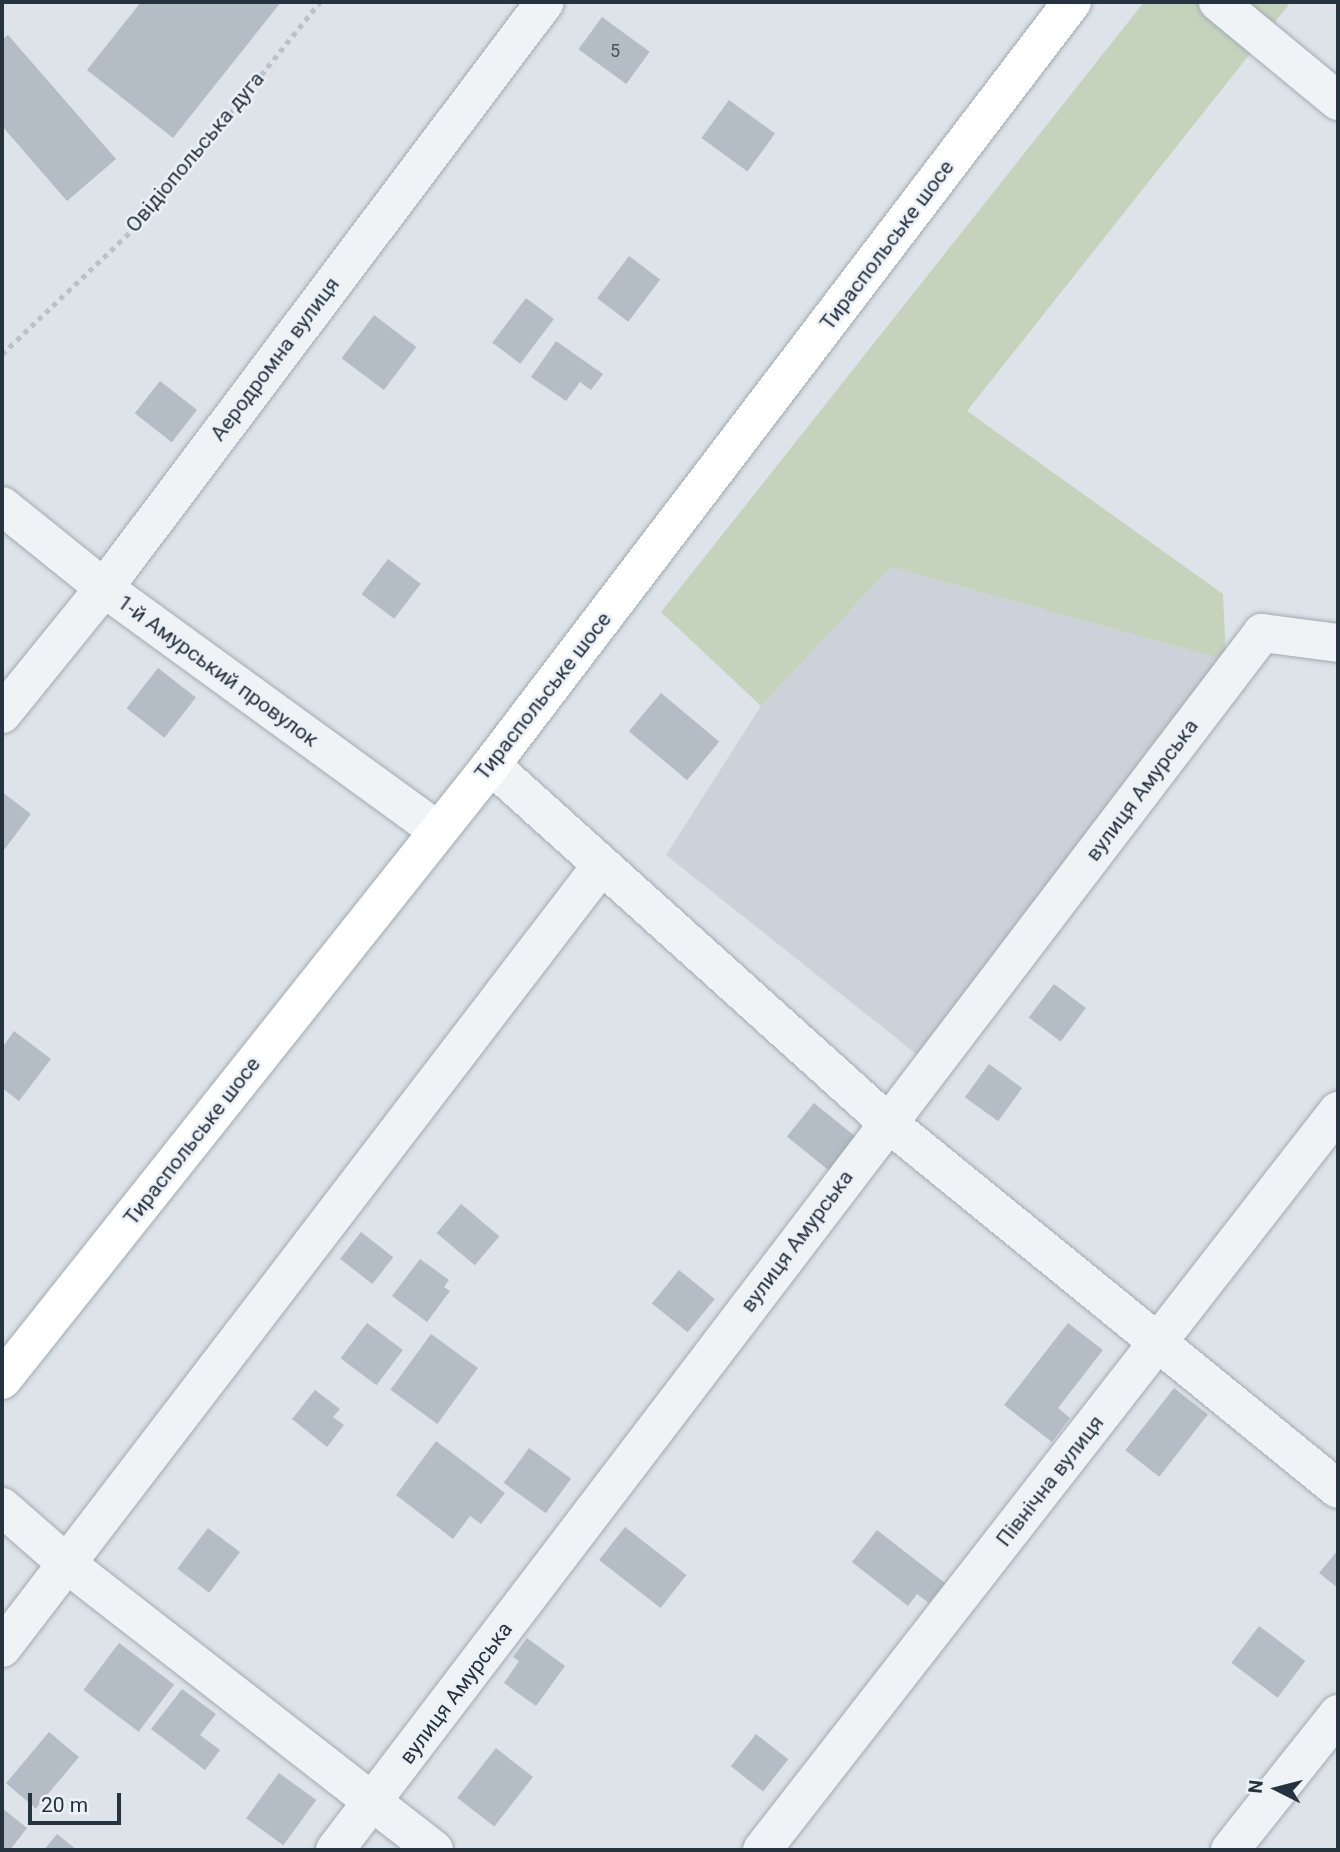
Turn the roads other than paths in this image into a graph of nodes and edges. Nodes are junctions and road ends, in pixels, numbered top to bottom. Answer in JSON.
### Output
{"nodes":[{"id":1,"x":545,"y":2,"type":"edge"},
{"id":2,"x":1072,"y":2,"type":"edge"},
{"id":3,"x":1219,"y":2,"type":"edge"},
{"id":4,"x":1338,"y":101,"type":"edge"},
{"id":5,"x":2,"y":506,"type":"edge"},
{"id":6,"x":104,"y":588,"type":"junction"},
{"id":7,"x":1338,"y":643,"type":"edge"},
{"id":8,"x":2,"y":714,"type":"edge"},
{"id":9,"x":491,"y":765,"type":"junction"},
{"id":10,"x":438,"y":831,"type":"junction"},
{"id":11,"x":601,"y":866,"type":"junction"},
{"id":12,"x":1338,"y":1111,"type":"edge"},
{"id":13,"x":887,"y":1122,"type":"junction"},
{"id":14,"x":1158,"y":1344,"type":"junction"},
{"id":15,"x":2,"y":1380,"type":"edge"},
{"id":16,"x":1338,"y":1489,"type":"edge"},
{"id":17,"x":2,"y":1507,"type":"edge"},
{"id":18,"x":67,"y":1564,"type":"junction"},
{"id":19,"x":2,"y":1648,"type":"edge"},
{"id":20,"x":1338,"y":1714,"type":"edge"},
{"id":21,"x":373,"y":1802,"type":"junction"},
{"id":22,"x":335,"y":1850,"type":"edge"},
{"id":23,"x":434,"y":1850,"type":"edge"},
{"id":24,"x":761,"y":1850,"type":"edge"},
{"id":25,"x":1230,"y":1850,"type":"edge"}],
"edges":[{"from":1,"to":6,"type":"street","name":"Аеродромна вулиця"},
{"from":2,"to":9,"type":"main road","name":"Тираспольське шосе"},
{"from":3,"to":4,"type":"street"},
{"from":5,"to":6,"type":"street","name":"1-й Амурський провулок"},
{"from":6,"to":8,"type":"street","name":"Аеродромна вулиця"},
{"from":6,"to":10,"type":"street","name":"1-й Амурський провулок"},
{"from":7,"to":13,"type":"street","name":"вулиця Амурська"},
{"from":9,"to":10,"type":"main road","name":"Тираспольське шосе"},
{"from":9,"to":11,"type":"street"},
{"from":10,"to":15,"type":"main road","name":"Тираспольське шосе"},
{"from":11,"to":13,"type":"street"},
{"from":11,"to":18,"type":"street"},
{"from":12,"to":14,"type":"street","name":"Північна вулиця"},
{"from":13,"to":14,"type":"street"},
{"from":13,"to":21,"type":"street","name":"вулиця Амурська"},
{"from":14,"to":16,"type":"street"},
{"from":14,"to":24,"type":"street","name":"Північна вулиця"},
{"from":17,"to":18,"type":"street"},
{"from":18,"to":19,"type":"street"},
{"from":18,"to":21,"type":"street"},
{"from":20,"to":25,"type":"street"},
{"from":21,"to":22,"type":"street","name":"вулиця Амурська"},
{"from":21,"to":23,"type":"street"}]}
